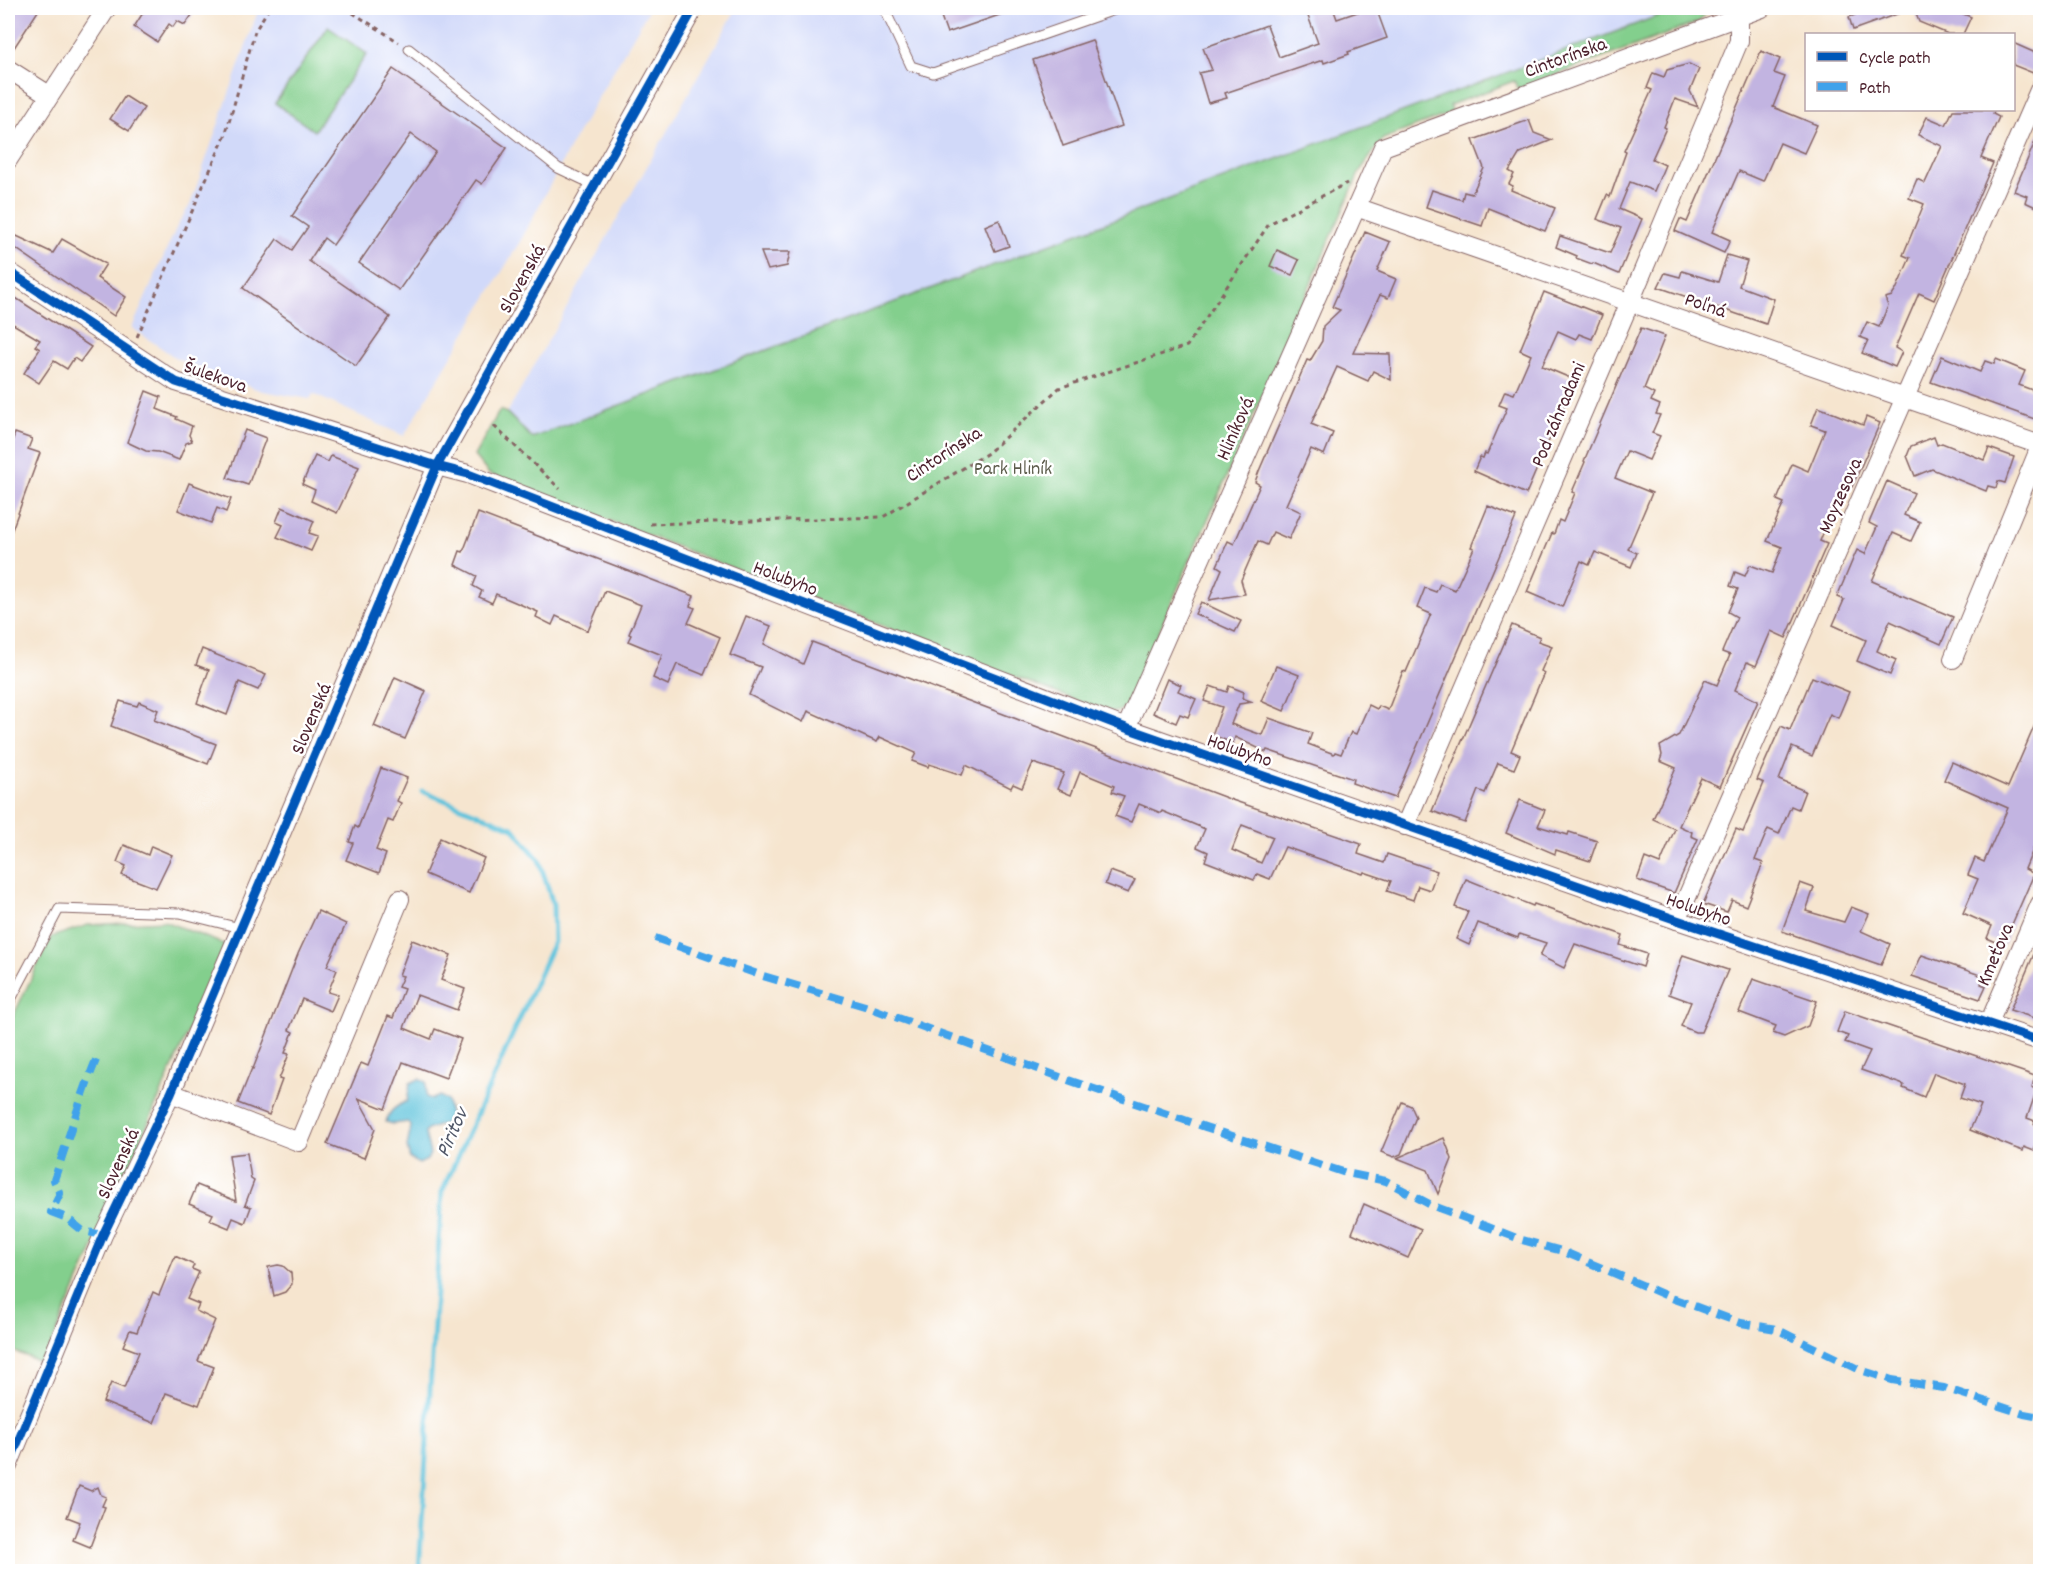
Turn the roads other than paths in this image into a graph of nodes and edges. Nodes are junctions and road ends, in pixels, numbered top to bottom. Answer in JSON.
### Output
{"nodes":[{"id":1,"x":107,"y":8,"type":"edge"},
{"id":2,"x":694,"y":8,"type":"edge"},
{"id":3,"x":884,"y":8,"type":"edge"},
{"id":4,"x":1120,"y":8,"type":"edge"},
{"id":5,"x":1762,"y":8,"type":"edge"},
{"id":6,"x":1737,"y":12,"type":"edge"},
{"id":7,"x":409,"y":49,"type":"road end"},
{"id":8,"x":8,"y":69,"type":"edge"},
{"id":9,"x":2040,"y":88,"type":"edge"},
{"id":10,"x":49,"y":95,"type":"junction"},
{"id":11,"x":1383,"y":147,"type":"joint"},
{"id":12,"x":8,"y":160,"type":"edge"},
{"id":13,"x":594,"y":184,"type":"junction"},
{"id":14,"x":1356,"y":207,"type":"junction"},
{"id":15,"x":8,"y":271,"type":"edge"},
{"id":16,"x":1630,"y":302,"type":"junction"},
{"id":17,"x":1906,"y":398,"type":"junction"},
{"id":18,"x":2040,"y":446,"type":"edge"},
{"id":19,"x":437,"y":466,"type":"junction"},
{"id":20,"x":1953,"y":659,"type":"dead end"},
{"id":21,"x":1126,"y":728,"type":"junction"},
{"id":22,"x":1405,"y":826,"type":"junction"},
{"id":23,"x":400,"y":899,"type":"dead end"},
{"id":24,"x":2040,"y":904,"type":"edge"},
{"id":25,"x":1677,"y":920,"type":"junction"},
{"id":26,"x":240,"y":928,"type":"junction"},
{"id":27,"x":8,"y":1005,"type":"edge"},
{"id":28,"x":1989,"y":1023,"type":"junction"},
{"id":29,"x":2040,"y":1041,"type":"edge"},
{"id":30,"x":171,"y":1093,"type":"junction"},
{"id":31,"x":8,"y":1466,"type":"edge"}],
"edges":[{"from":1,"to":10,"type":"street"},
{"from":2,"to":13,"type":"street","name":"Slovenská"},
{"from":3,"to":4,"type":"lane"},
{"from":5,"to":6,"type":"street","name":"Cintorínska"},
{"from":6,"to":11,"type":"street","name":"Cintorínska"},
{"from":6,"to":16,"type":"street","name":"Pod záhradami"},
{"from":7,"to":13,"type":"lane"},
{"from":8,"to":10,"type":"street"},
{"from":9,"to":17,"type":"street","name":"Moyzesova"},
{"from":10,"to":12,"type":"street"},
{"from":11,"to":14,"type":"street","name":"Hliníková"},
{"from":13,"to":19,"type":"street","name":"Slovenská"},
{"from":14,"to":16,"type":"street","name":"Poľná"},
{"from":14,"to":21,"type":"street","name":"Hliníková"},
{"from":15,"to":19,"type":"street","name":"Šulekova"},
{"from":16,"to":17,"type":"street","name":"Poľná"},
{"from":16,"to":22,"type":"street","name":"Pod záhradami"},
{"from":17,"to":18,"type":"street","name":"Poľná"},
{"from":17,"to":25,"type":"street","name":"Moyzesova"},
{"from":18,"to":20,"type":"street","name":"Poľná"},
{"from":19,"to":21,"type":"street","name":"Holubyho"},
{"from":19,"to":26,"type":"street","name":"Slovenská"},
{"from":21,"to":22,"type":"street","name":"Holubyho"},
{"from":22,"to":25,"type":"street","name":"Holubyho"},
{"from":23,"to":30,"type":"street"},
{"from":24,"to":28,"type":"street","name":"Kmeťova"},
{"from":25,"to":28,"type":"street","name":"Holubyho"},
{"from":26,"to":27,"type":"lane"},
{"from":26,"to":30,"type":"street","name":"Slovenská"},
{"from":28,"to":29,"type":"street","name":"Holubyho"},
{"from":30,"to":31,"type":"street","name":"Slovenská"}]}
